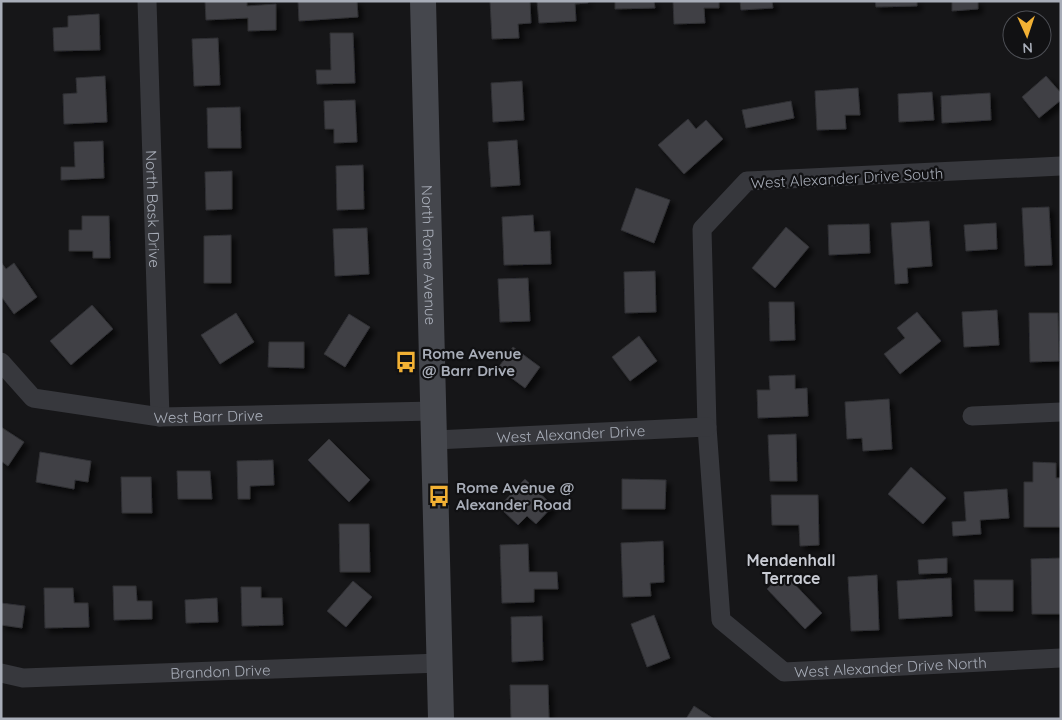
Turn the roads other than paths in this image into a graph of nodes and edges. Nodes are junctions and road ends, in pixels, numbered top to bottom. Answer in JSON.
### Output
{"nodes":[{"id":1,"x":147,"y":1,"type":"edge"},
{"id":2,"x":422,"y":1,"type":"edge"},
{"id":3,"x":1061,"y":166,"type":"edge"},
{"id":4,"x":1,"y":362,"type":"edge"},
{"id":5,"x":434,"y":411,"type":"junction"},
{"id":6,"x":1061,"y":412,"type":"edge"},
{"id":7,"x":972,"y":416,"type":"dead end"},
{"id":8,"x":160,"y":417,"type":"junction"},
{"id":9,"x":707,"y":427,"type":"junction"},
{"id":10,"x":435,"y":440,"type":"junction"},
{"id":11,"x":1061,"y":658,"type":"edge"},
{"id":12,"x":440,"y":663,"type":"junction"},
{"id":13,"x":1,"y":673,"type":"edge"},
{"id":14,"x":441,"y":719,"type":"edge"}],
"edges":[{"from":1,"to":8,"type":"street","name":"North Bask Drive"},
{"from":2,"to":5,"type":"street","name":"North Rome Avenue"},
{"from":3,"to":9,"type":"street","name":"West Alexander Drive South"},
{"from":4,"to":8,"type":"street","name":"West Barr Drive"},
{"from":5,"to":8,"type":"street","name":"West Barr Drive"},
{"from":5,"to":10,"type":"street","name":"North Rome Avenue"},
{"from":6,"to":7,"type":"street"},
{"from":9,"to":10,"type":"street","name":"West Alexander Drive"},
{"from":9,"to":11,"type":"street","name":"West Alexander Drive North"},
{"from":10,"to":12,"type":"street","name":"North Rome Avenue"},
{"from":12,"to":13,"type":"street","name":"Brandon Drive"},
{"from":12,"to":14,"type":"street","name":"North Rome Avenue"}]}
